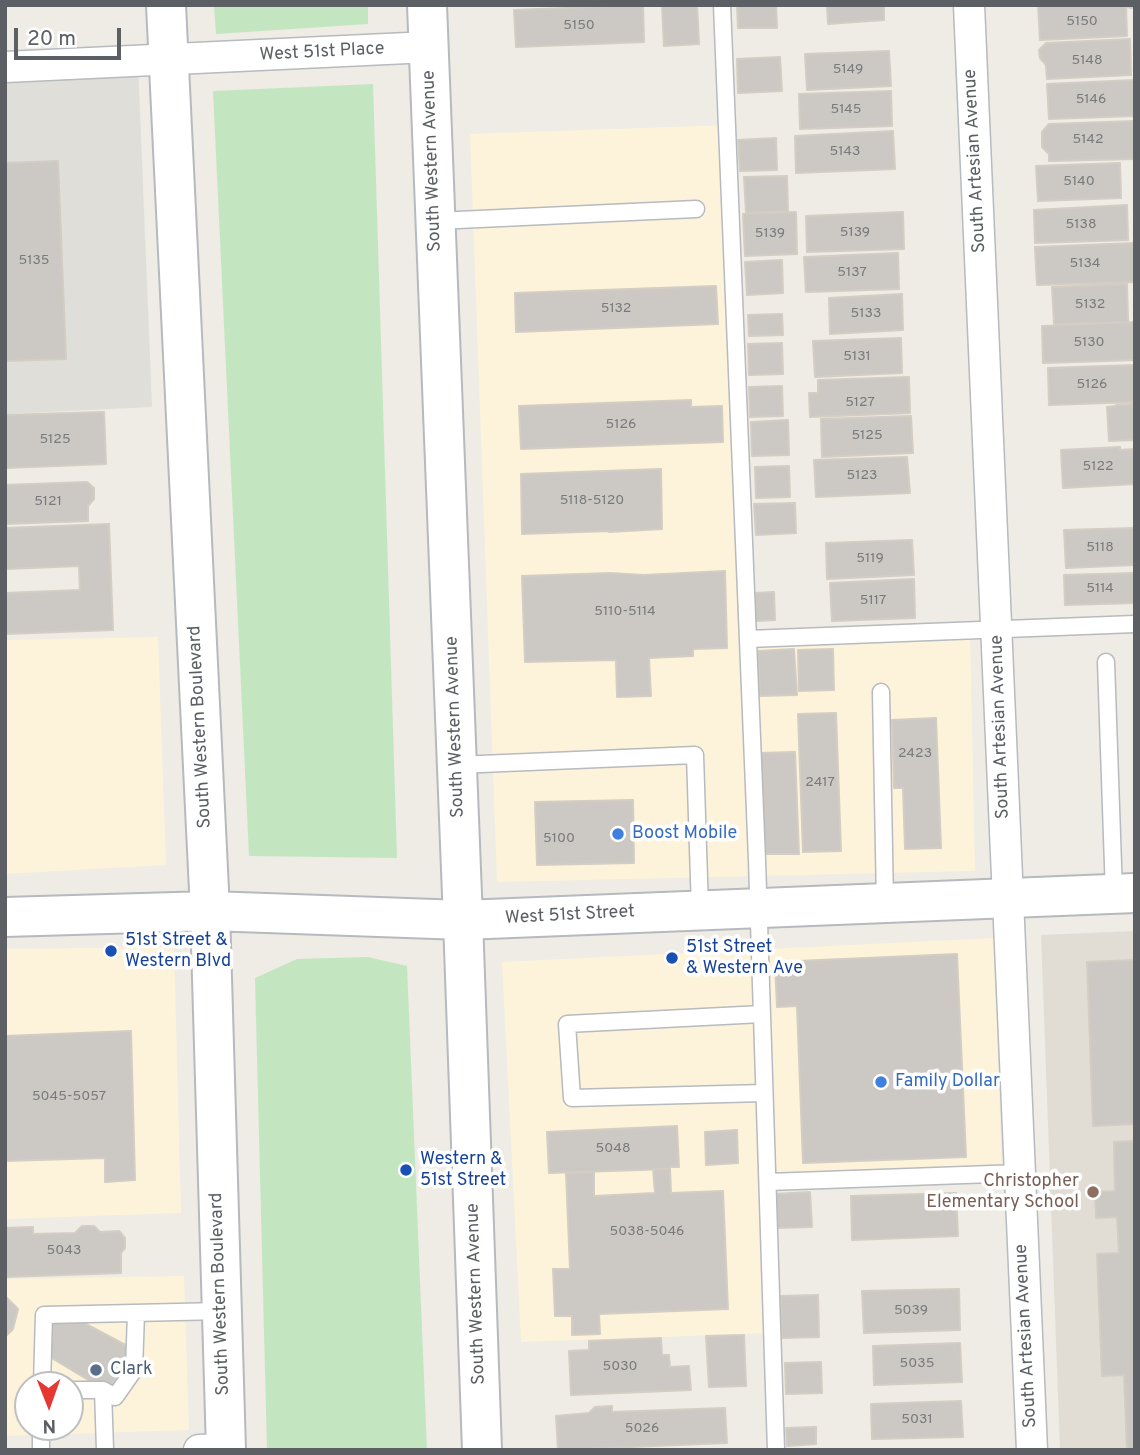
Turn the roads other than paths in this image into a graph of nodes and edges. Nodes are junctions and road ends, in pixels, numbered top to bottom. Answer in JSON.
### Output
{"nodes":[{"id":1,"x":166,"y":5,"type":"edge"},
{"id":2,"x":427,"y":5,"type":"edge"},
{"id":3,"x":722,"y":5,"type":"edge"},
{"id":4,"x":969,"y":5,"type":"edge"},
{"id":5,"x":429,"y":47,"type":"junction"},
{"id":6,"x":168,"y":60,"type":"junction"},
{"id":7,"x":5,"y":67,"type":"edge"},
{"id":8,"x":695,"y":209,"type":"dead end"},
{"id":9,"x":436,"y":221,"type":"junction"},
{"id":10,"x":1135,"y":624,"type":"edge"},
{"id":11,"x":996,"y":629,"type":"junction"},
{"id":12,"x":748,"y":639,"type":"junction"},
{"id":13,"x":1106,"y":662,"type":"dead end"},
{"id":14,"x":881,"y":692,"type":"dead end"},
{"id":15,"x":457,"y":765,"type":"junction"},
{"id":16,"x":1124,"y":894,"type":"edge"},
{"id":17,"x":1008,"y":898,"type":"junction"},
{"id":18,"x":885,"y":903,"type":"junction"},
{"id":19,"x":758,"y":908,"type":"junction"},
{"id":20,"x":700,"y":910,"type":"junction"},
{"id":21,"x":210,"y":911,"type":"junction"},
{"id":22,"x":5,"y":917,"type":"edge"},
{"id":23,"x":463,"y":920,"type":"junction"},
{"id":24,"x":762,"y":1014,"type":"junction"},
{"id":25,"x":764,"y":1093,"type":"junction"},
{"id":26,"x":1020,"y":1173,"type":"junction"},
{"id":27,"x":768,"y":1182,"type":"junction"},
{"id":28,"x":222,"y":1311,"type":"junction"},
{"id":29,"x":136,"y":1313,"type":"junction"},
{"id":30,"x":42,"y":1371,"type":"edge"},
{"id":31,"x":84,"y":1390,"type":"edge"},
{"id":32,"x":103,"y":1390,"type":"junction"},
{"id":33,"x":217,"y":1449,"type":"edge"},
{"id":34,"x":105,"y":1450,"type":"edge"},
{"id":35,"x":482,"y":1450,"type":"edge"},
{"id":36,"x":776,"y":1450,"type":"edge"},
{"id":37,"x":1032,"y":1450,"type":"edge"}],
"edges":[{"from":1,"to":6,"type":"street","name":"South Western Boulevard"},
{"from":2,"to":5,"type":"street","name":"South Western Avenue"},
{"from":3,"to":12,"type":"lane"},
{"from":4,"to":11,"type":"street","name":"South Artesian Avenue"},
{"from":5,"to":6,"type":"street","name":"West 51st Place"},
{"from":5,"to":9,"type":"street","name":"South Western Avenue"},
{"from":6,"to":7,"type":"street","name":"West 51st Place"},
{"from":6,"to":21,"type":"street","name":"South Western Boulevard"},
{"from":8,"to":9,"type":"lane"},
{"from":9,"to":15,"type":"street","name":"South Western Avenue"},
{"from":10,"to":11,"type":"lane"},
{"from":11,"to":12,"type":"lane"},
{"from":11,"to":17,"type":"street","name":"South Artesian Avenue"},
{"from":12,"to":19,"type":"lane"},
{"from":13,"to":16,"type":"lane"},
{"from":14,"to":18,"type":"lane"},
{"from":15,"to":20,"type":"lane"},
{"from":15,"to":23,"type":"street","name":"South Western Avenue"},
{"from":16,"to":17,"type":"street","name":"West 51st Street"},
{"from":17,"to":18,"type":"street","name":"West 51st Street"},
{"from":17,"to":26,"type":"street","name":"South Artesian Avenue"},
{"from":18,"to":19,"type":"street","name":"West 51st Street"},
{"from":19,"to":20,"type":"street","name":"West 51st Street"},
{"from":19,"to":24,"type":"lane"},
{"from":20,"to":23,"type":"street","name":"West 51st Street"},
{"from":21,"to":22,"type":"street","name":"West 51st Street"},
{"from":21,"to":23,"type":"street","name":"West 51st Street"},
{"from":21,"to":28,"type":"street","name":"South Western Boulevard"},
{"from":23,"to":35,"type":"street","name":"South Western Avenue"},
{"from":24,"to":25,"type":"lane"},
{"from":24,"to":25,"type":"lane"},
{"from":25,"to":27,"type":"lane"},
{"from":26,"to":27,"type":"lane"},
{"from":26,"to":37,"type":"street","name":"South Artesian Avenue"},
{"from":27,"to":36,"type":"lane"},
{"from":28,"to":29,"type":"lane"},
{"from":28,"to":33,"type":"street","name":"South Western Boulevard"},
{"from":29,"to":30,"type":"lane"},
{"from":29,"to":32,"type":"lane"},
{"from":31,"to":32,"type":"lane"},
{"from":32,"to":34,"type":"lane"}]}
